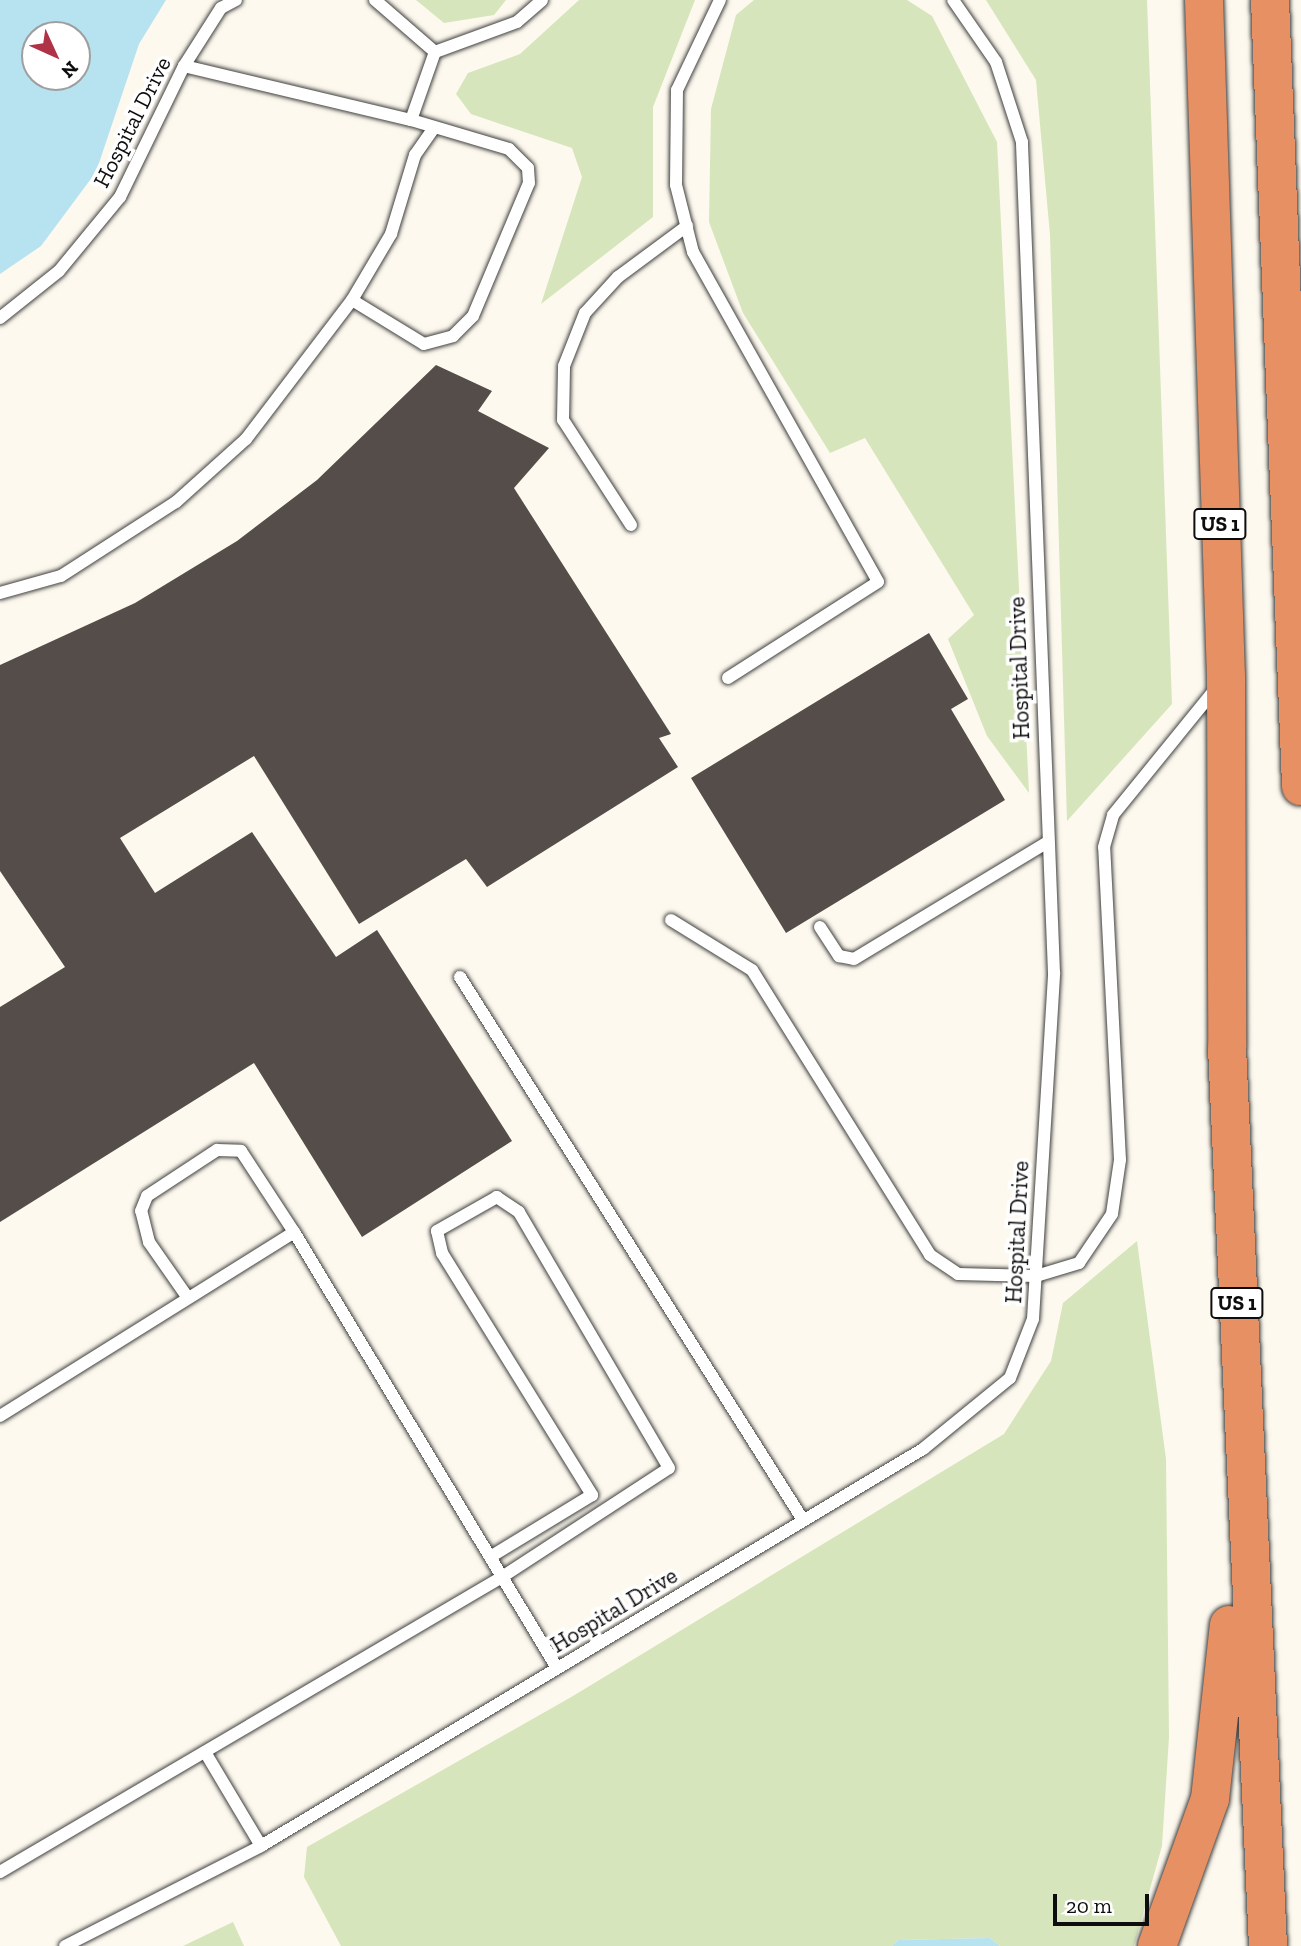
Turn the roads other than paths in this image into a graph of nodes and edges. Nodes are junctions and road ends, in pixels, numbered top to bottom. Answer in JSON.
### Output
{"nodes":[{"id":1,"x":236,"y":0,"type":"edge"},
{"id":2,"x":375,"y":0,"type":"edge"},
{"id":3,"x":542,"y":0,"type":"edge"},
{"id":4,"x":720,"y":0,"type":"edge"},
{"id":5,"x":953,"y":0,"type":"edge"},
{"id":6,"x":1204,"y":0,"type":"edge"},
{"id":7,"x":1270,"y":0,"type":"edge"},
{"id":8,"x":435,"y":52,"type":"junction"},
{"id":9,"x":184,"y":66,"type":"junction"},
{"id":10,"x":411,"y":120,"type":"junction"},
{"id":11,"x":433,"y":128,"type":"junction"},
{"id":12,"x":687,"y":226,"type":"junction"},
{"id":13,"x":352,"y":300,"type":"junction"},
{"id":14,"x":0,"y":318,"type":"edge"},
{"id":15,"x":631,"y":525,"type":"dead end"},
{"id":16,"x":0,"y":593,"type":"edge"},
{"id":17,"x":1226,"y":676,"type":"junction"},
{"id":18,"x":727,"y":678,"type":"dead end"},
{"id":19,"x":1301,"y":786,"type":"edge"},
{"id":20,"x":1046,"y":843,"type":"junction"},
{"id":21,"x":671,"y":920,"type":"dead end"},
{"id":22,"x":820,"y":927,"type":"dead end"},
{"id":23,"x":460,"y":977,"type":"dead end"},
{"id":24,"x":294,"y":1232,"type":"junction"},
{"id":25,"x":1036,"y":1276,"type":"junction"},
{"id":26,"x":188,"y":1298,"type":"junction"},
{"id":27,"x":0,"y":1416,"type":"edge"},
{"id":28,"x":803,"y":1520,"type":"junction"},
{"id":29,"x":490,"y":1557,"type":"junction"},
{"id":30,"x":1247,"y":1560,"type":"junction"},
{"id":31,"x":502,"y":1577,"type":"junction"},
{"id":32,"x":557,"y":1668,"type":"junction"},
{"id":33,"x":205,"y":1752,"type":"junction"},
{"id":34,"x":261,"y":1846,"type":"junction"},
{"id":35,"x":0,"y":1872,"type":"edge"},
{"id":36,"x":65,"y":1946,"type":"edge"},
{"id":37,"x":1157,"y":1946,"type":"edge"},
{"id":38,"x":1268,"y":1946,"type":"edge"}],
"edges":[{"from":1,"to":9,"type":"lane","name":"Hospital Drive"},
{"from":2,"to":8,"type":"lane"},
{"from":3,"to":8,"type":"lane"},
{"from":4,"to":12,"type":"lane"},
{"from":5,"to":20,"type":"lane","name":"Hospital Drive"},
{"from":6,"to":17,"type":"highway","number":"US 1"},
{"from":7,"to":19,"type":"highway"},
{"from":8,"to":10,"type":"lane"},
{"from":9,"to":10,"type":"lane"},
{"from":9,"to":14,"type":"lane","name":"Hospital Drive"},
{"from":10,"to":11,"type":"lane"},
{"from":11,"to":13,"type":"lane"},
{"from":11,"to":13,"type":"lane"},
{"from":12,"to":15,"type":"lane"},
{"from":12,"to":18,"type":"lane"},
{"from":13,"to":16,"type":"lane"},
{"from":17,"to":25,"type":"lane"},
{"from":17,"to":30,"type":"highway","number":"US 1"},
{"from":20,"to":22,"type":"lane"},
{"from":20,"to":25,"type":"lane","name":"Hospital Drive"},
{"from":21,"to":25,"type":"lane"},
{"from":23,"to":28,"type":"lane"},
{"from":24,"to":26,"type":"lane"},
{"from":24,"to":26,"type":"lane"},
{"from":24,"to":29,"type":"lane"},
{"from":25,"to":28,"type":"lane","name":"Hospital Drive"},
{"from":26,"to":27,"type":"lane"},
{"from":28,"to":32,"type":"lane","name":"Hospital Drive"},
{"from":29,"to":31,"type":"lane"},
{"from":29,"to":31,"type":"lane"},
{"from":30,"to":37,"type":"highway"},
{"from":30,"to":38,"type":"highway","number":"US 1"},
{"from":31,"to":32,"type":"lane"},
{"from":31,"to":33,"type":"lane"},
{"from":32,"to":34,"type":"lane","name":"Hospital Drive"},
{"from":33,"to":34,"type":"lane"},
{"from":33,"to":35,"type":"lane"},
{"from":34,"to":36,"type":"lane","name":"Hospital Drive"}]}
